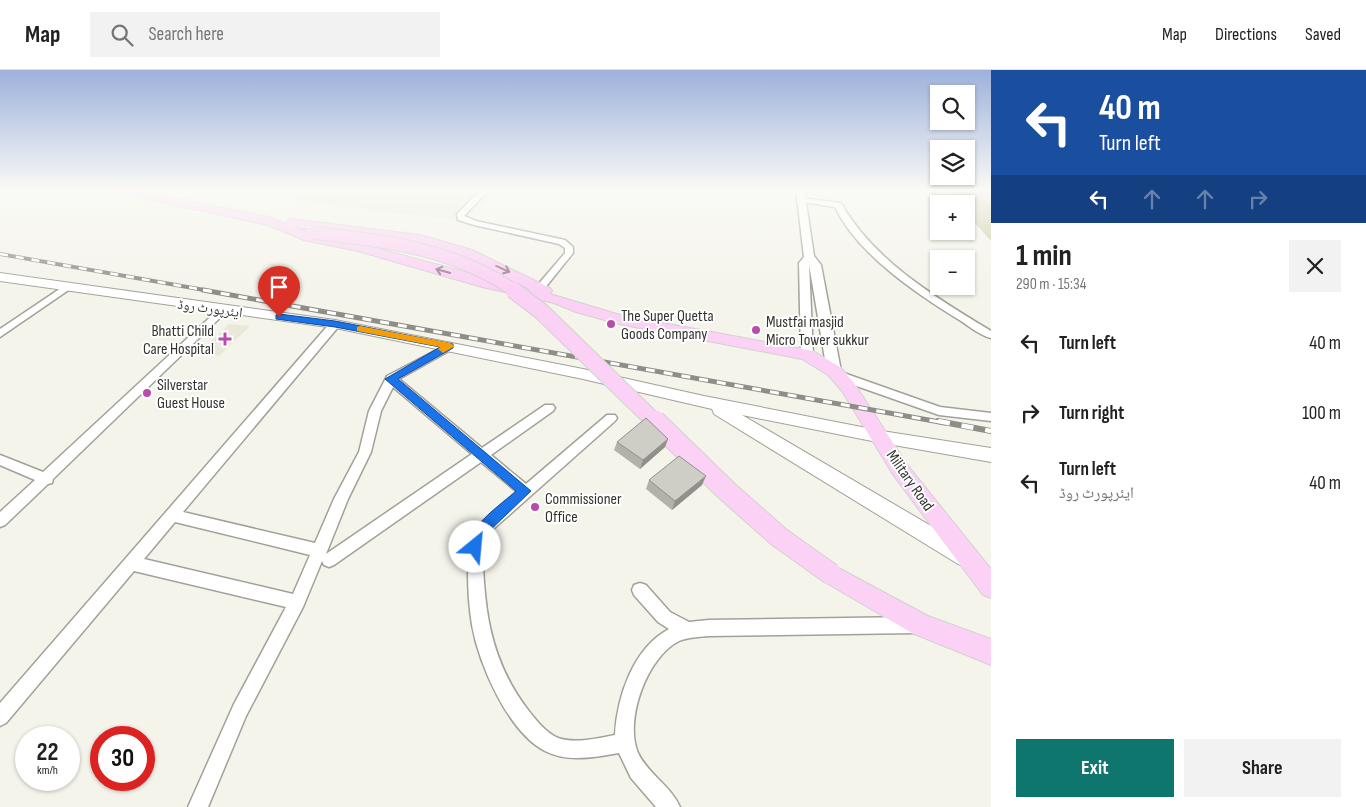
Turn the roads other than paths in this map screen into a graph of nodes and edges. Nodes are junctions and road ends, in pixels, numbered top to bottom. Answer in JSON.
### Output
{"nodes":[{"id":1,"x":274,"y":223,"type":"edge"},
{"id":2,"x":277,"y":223,"type":"edge"},
{"id":3,"x":289,"y":223,"type":"edge"},
{"id":4,"x":473,"y":223,"type":"edge"},
{"id":5,"x":805,"y":223,"type":"edge"},
{"id":6,"x":850,"y":223,"type":"edge"},
{"id":7,"x":809,"y":257,"type":"junction"},
{"id":8,"x":0,"y":278,"type":"edge"},
{"id":9,"x":67,"y":287,"type":"junction"},
{"id":10,"x":541,"y":287,"type":"junction"},
{"id":11,"x":558,"y":300,"type":"junction"},
{"id":12,"x":223,"y":310,"type":"junction"},
{"id":13,"x":335,"y":324,"type":"junction"},
{"id":14,"x":0,"y":334,"type":"edge"},
{"id":15,"x":991,"y":335,"type":"edge"},
{"id":16,"x":450,"y":346,"type":"junction"},
{"id":17,"x":806,"y":354,"type":"junction"},
{"id":18,"x":836,"y":373,"type":"junction"},
{"id":19,"x":391,"y":379,"type":"junction"},
{"id":20,"x":704,"y":402,"type":"junction"},
{"id":21,"x":733,"y":407,"type":"junction"},
{"id":22,"x":549,"y":408,"type":"dead end"},
{"id":23,"x":991,"y":417,"type":"edge"},
{"id":24,"x":611,"y":418,"type":"dead end"},
{"id":25,"x":882,"y":437,"type":"junction"},
{"id":26,"x":480,"y":454,"type":"junction"},
{"id":27,"x":991,"y":455,"type":"edge"},
{"id":28,"x":0,"y":460,"type":"edge"},
{"id":29,"x":47,"y":479,"type":"junction"},
{"id":30,"x":525,"y":491,"type":"junction"},
{"id":31,"x":172,"y":515,"type":"junction"},
{"id":32,"x":2,"y":516,"type":"edge"},
{"id":33,"x":950,"y":533,"type":"junction"},
{"id":34,"x":324,"y":556,"type":"junction"},
{"id":35,"x":972,"y":561,"type":"junction"},
{"id":36,"x":131,"y":563,"type":"junction"},
{"id":37,"x":991,"y":587,"type":"edge"},
{"id":38,"x":640,"y":590,"type":"dead end"},
{"id":39,"x":296,"y":602,"type":"junction"},
{"id":40,"x":921,"y":625,"type":"junction"},
{"id":41,"x":688,"y":630,"type":"junction"},
{"id":42,"x":991,"y":652,"type":"edge"},
{"id":43,"x":0,"y":717,"type":"edge"},
{"id":44,"x":626,"y":744,"type":"junction"},
{"id":45,"x":198,"y":807,"type":"edge"},
{"id":46,"x":670,"y":807,"type":"edge"}],
"edges":[{"from":11,"to":1,"type":"main road","one_way":true},
{"from":2,"to":40,"type":"main road","bridge":true},
{"from":3,"to":10,"type":"main road","one_way":true},
{"from":4,"to":10,"type":"street"},
{"from":5,"to":7,"type":"street"},
{"from":6,"to":15,"type":"street"},
{"from":7,"to":17,"type":"street"},
{"from":7,"to":18,"type":"street"},
{"from":8,"to":9,"type":"main road","name":"ایئرپورٹ روڈ"},
{"from":9,"to":12,"type":"main road","name":"ایئرپورٹ روڈ"},
{"from":9,"to":14,"type":"street"},
{"from":10,"to":11,"type":"main road"},
{"from":11,"to":17,"type":"main road"},
{"from":12,"to":13,"type":"main road","name":"ایئرپورٹ روڈ"},
{"from":12,"to":29,"type":"street"},
{"from":13,"to":16,"type":"main road","name":"ایئرپورٹ روڈ"},
{"from":13,"to":31,"type":"street"},
{"from":16,"to":19,"type":"street"},
{"from":16,"to":20,"type":"main road","name":"ایئرپورٹ روڈ"},
{"from":17,"to":18,"type":"main road"},
{"from":18,"to":23,"type":"street"},
{"from":18,"to":25,"type":"main road","name":"Military Road"},
{"from":19,"to":26,"type":"street"},
{"from":19,"to":34,"type":"street"},
{"from":20,"to":21,"type":"main road"},
{"from":20,"to":35,"type":"main road"},
{"from":21,"to":25,"type":"main road"},
{"from":21,"to":33,"type":"main road"},
{"from":22,"to":26,"type":"street"},
{"from":24,"to":30,"type":"street"},
{"from":25,"to":27,"type":"main road"},
{"from":25,"to":33,"type":"main road","name":"Military Road"},
{"from":26,"to":30,"type":"street"},
{"from":26,"to":34,"type":"street"},
{"from":28,"to":29,"type":"street"},
{"from":29,"to":32,"type":"street"},
{"from":30,"to":44,"type":"street"},
{"from":31,"to":34,"type":"street"},
{"from":31,"to":36,"type":"street"},
{"from":33,"to":35,"type":"main road","name":"Military Road"},
{"from":34,"to":39,"type":"street"},
{"from":35,"to":37,"type":"main road","name":"Military Road"},
{"from":36,"to":39,"type":"street"},
{"from":36,"to":43,"type":"street"},
{"from":38,"to":41,"type":"street"},
{"from":39,"to":45,"type":"street"},
{"from":40,"to":41,"type":"street"},
{"from":40,"to":42,"type":"main road"},
{"from":41,"to":44,"type":"street"},
{"from":44,"to":46,"type":"street"}]}
